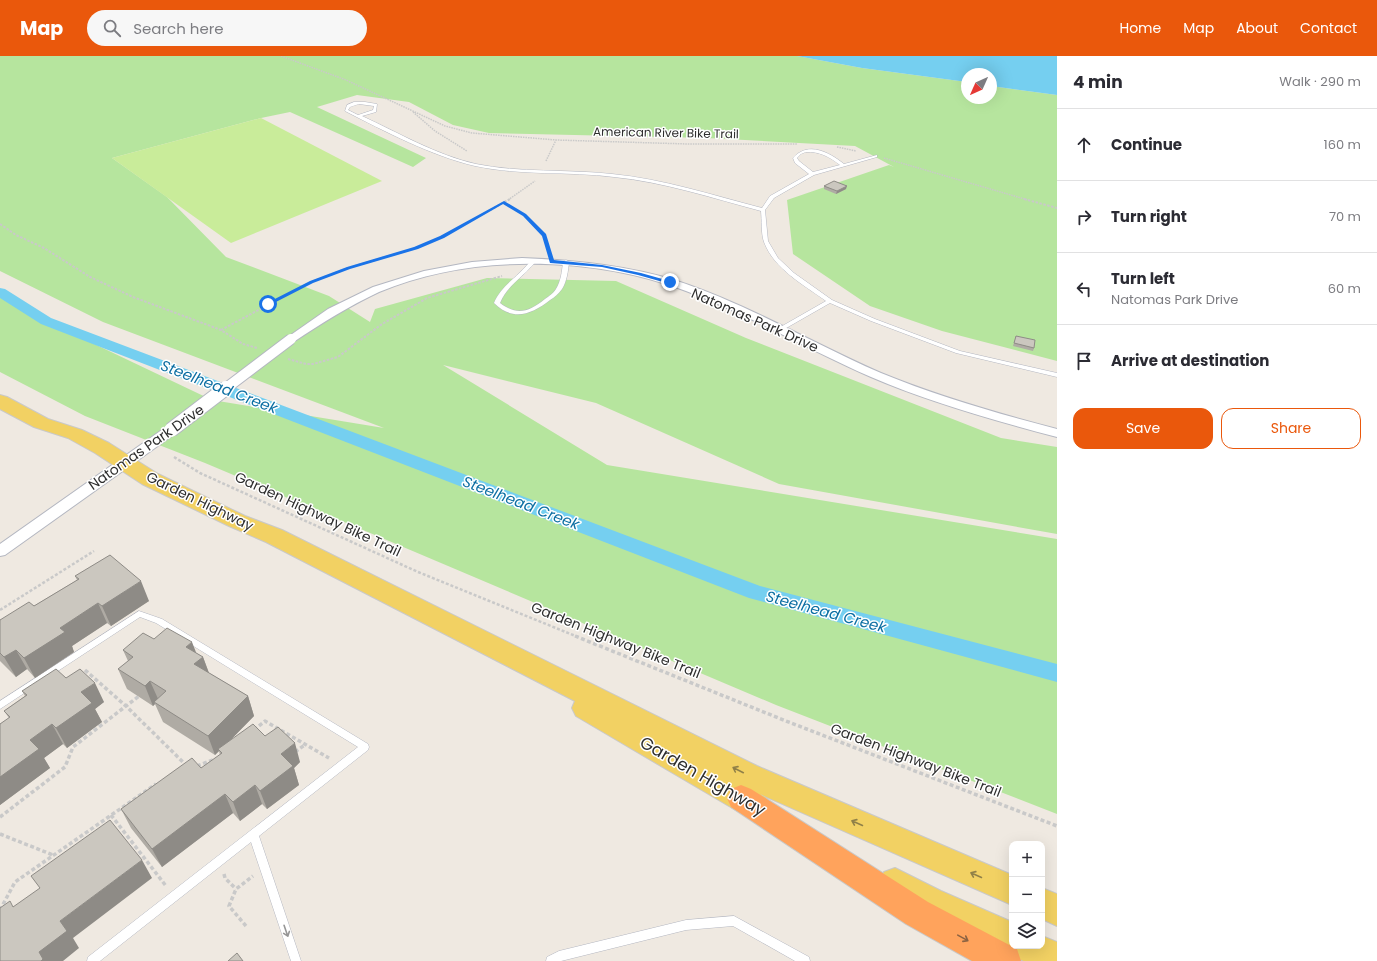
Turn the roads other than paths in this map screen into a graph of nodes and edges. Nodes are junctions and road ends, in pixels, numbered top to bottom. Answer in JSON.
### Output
{"nodes":[{"id":1,"x":358,"y":116,"type":"junction"},
{"id":2,"x":876,"y":156,"type":"road end"},
{"id":3,"x":843,"y":165,"type":"junction"},
{"id":4,"x":812,"y":174,"type":"junction"},
{"id":5,"x":763,"y":210,"type":"junction"},
{"id":6,"x":533,"y":261,"type":"junction"},
{"id":7,"x":566,"y":262,"type":"junction"},
{"id":8,"x":830,"y":301,"type":"junction"},
{"id":9,"x":779,"y":330,"type":"junction"},
{"id":10,"x":1057,"y":375,"type":"edge"},
{"id":11,"x":0,"y":401,"type":"edge"},
{"id":12,"x":1057,"y":433,"type":"edge"},
{"id":13,"x":125,"y":462,"type":"junction"},
{"id":14,"x":0,"y":550,"type":"edge"},
{"id":15,"x":401,"y":601,"type":"junction"},
{"id":16,"x":0,"y":705,"type":"edge"},
{"id":17,"x":741,"y":798,"type":"junction"},
{"id":18,"x":254,"y":836,"type":"junction"},
{"id":19,"x":1009,"y":889,"type":"edge"},
{"id":20,"x":1045,"y":904,"type":"edge"},
{"id":21,"x":1057,"y":910,"type":"edge"},
{"id":22,"x":1009,"y":938,"type":"edge"},
{"id":23,"x":1035,"y":949,"type":"edge"},
{"id":24,"x":1057,"y":959,"type":"edge"},
{"id":25,"x":92,"y":961,"type":"edge"},
{"id":26,"x":296,"y":961,"type":"edge"},
{"id":27,"x":550,"y":961,"type":"edge"},
{"id":28,"x":805,"y":961,"type":"edge"},
{"id":29,"x":1005,"y":961,"type":"edge"}],
"edges":[{"from":1,"to":1,"type":"lane"},
{"from":1,"to":5,"type":"lane"},
{"from":2,"to":3,"type":"lane"},
{"from":3,"to":4,"type":"lane"},
{"from":3,"to":4,"type":"lane"},
{"from":4,"to":5,"type":"lane"},
{"from":5,"to":8,"type":"lane"},
{"from":6,"to":7,"type":"street","name":"Natomas Park Drive"},
{"from":6,"to":7,"type":"lane"},
{"from":6,"to":13,"type":"street","name":"Natomas Park Drive","bridge":true},
{"from":7,"to":9,"type":"street","name":"Natomas Park Drive"},
{"from":8,"to":9,"type":"lane"},
{"from":8,"to":10,"type":"lane"},
{"from":9,"to":12,"type":"street","name":"Natomas Park Drive"},
{"from":11,"to":13,"type":"main road","name":"Garden Highway"},
{"from":13,"to":14,"type":"street","name":"Natomas Park Drive"},
{"from":13,"to":15,"type":"main road","name":"Garden Highway"},
{"from":15,"to":17,"type":"main road","name":"Garden Highway"},
{"from":19,"to":15,"type":"main road","name":"Garden Highway","one_way":true},
{"from":16,"to":18,"type":"lane"},
{"from":17,"to":22,"type":"main road","name":"Garden Highway"},
{"from":17,"to":29,"type":"highway","one_way":true},
{"from":18,"to":25,"type":"lane"},
{"from":18,"to":26,"type":"lane","one_way":true},
{"from":20,"to":21,"type":"main road"},
{"from":23,"to":24,"type":"main road"},
{"from":27,"to":28,"type":"lane"}]}
